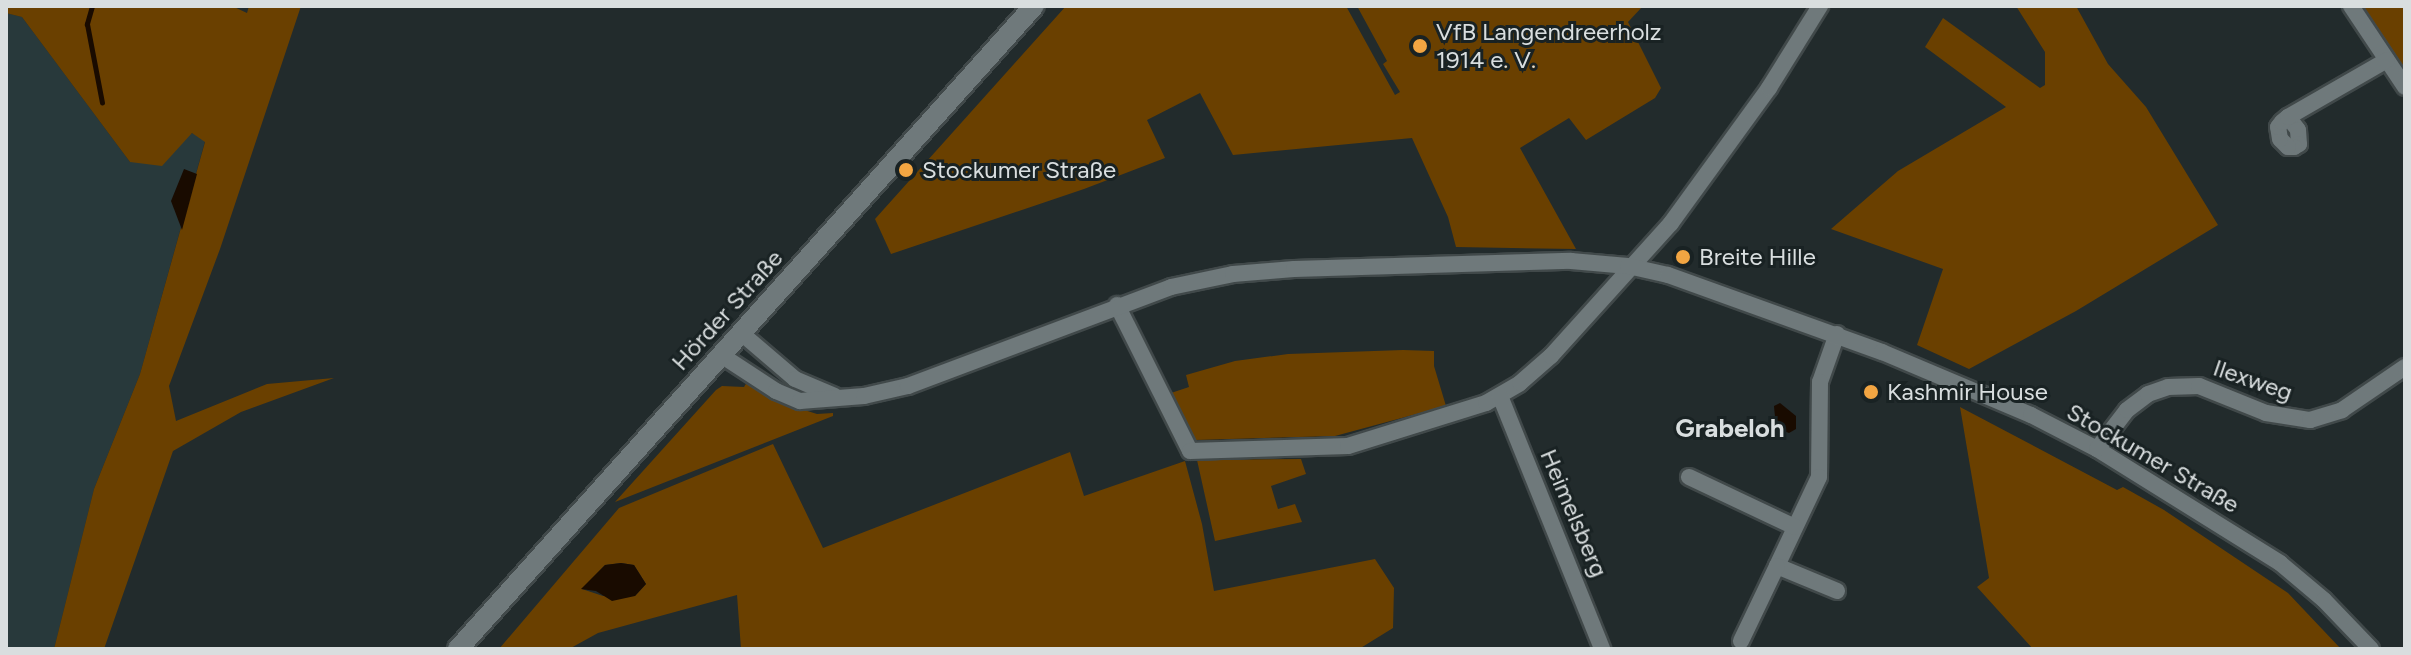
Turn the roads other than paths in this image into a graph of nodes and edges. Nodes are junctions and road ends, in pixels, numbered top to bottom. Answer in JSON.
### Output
{"nodes":[{"id":1,"x":1034,"y":6,"type":"edge"},
{"id":2,"x":1820,"y":6,"type":"edge"},
{"id":3,"x":2351,"y":6,"type":"edge"},
{"id":4,"x":2387,"y":60,"type":"junction"},
{"id":5,"x":2405,"y":87,"type":"edge"},
{"id":6,"x":2288,"y":117,"type":"dead end"},
{"id":7,"x":1628,"y":266,"type":"junction"},
{"id":8,"x":1117,"y":305,"type":"junction"},
{"id":9,"x":740,"y":332,"type":"junction"},
{"id":10,"x":1837,"y":334,"type":"junction"},
{"id":11,"x":721,"y":355,"type":"junction"},
{"id":12,"x":2405,"y":367,"type":"edge"},
{"id":13,"x":1500,"y":396,"type":"junction"},
{"id":14,"x":840,"y":398,"type":"junction"},
{"id":15,"x":2097,"y":449,"type":"junction"},
{"id":16,"x":1689,"y":477,"type":"dead end"},
{"id":17,"x":1795,"y":527,"type":"junction"},
{"id":18,"x":1777,"y":566,"type":"junction"},
{"id":19,"x":1837,"y":591,"type":"dead end"},
{"id":20,"x":1741,"y":641,"type":"dead end"},
{"id":21,"x":458,"y":649,"type":"edge"},
{"id":22,"x":1602,"y":649,"type":"edge"},
{"id":23,"x":2371,"y":649,"type":"edge"}],
"edges":[{"from":1,"to":9,"type":"main road","name":"Hörder Straße"},
{"from":2,"to":7,"type":"street"},
{"from":3,"to":4,"type":"street"},
{"from":4,"to":5,"type":"street"},
{"from":4,"to":6,"type":"street"},
{"from":7,"to":8,"type":"street","name":"Stockumer Straße"},
{"from":7,"to":10,"type":"street","name":"Stockumer Straße"},
{"from":7,"to":13,"type":"street"},
{"from":8,"to":13,"type":"street"},
{"from":8,"to":14,"type":"street","name":"Stockumer Straße"},
{"from":9,"to":11,"type":"main road","name":"Hörder Straße"},
{"from":9,"to":14,"type":"street"},
{"from":10,"to":15,"type":"street","name":"Stockumer Straße"},
{"from":10,"to":17,"type":"street"},
{"from":11,"to":14,"type":"street","name":"Stockumer Straße"},
{"from":11,"to":21,"type":"main road","name":"Hörder Straße"},
{"from":12,"to":15,"type":"street","name":"Ilexweg"},
{"from":13,"to":22,"type":"street","name":"Heimelsberg"},
{"from":15,"to":23,"type":"street","name":"Stockumer Straße"},
{"from":16,"to":17,"type":"street"},
{"from":17,"to":18,"type":"street"},
{"from":18,"to":19,"type":"street"},
{"from":18,"to":20,"type":"street"}]}
